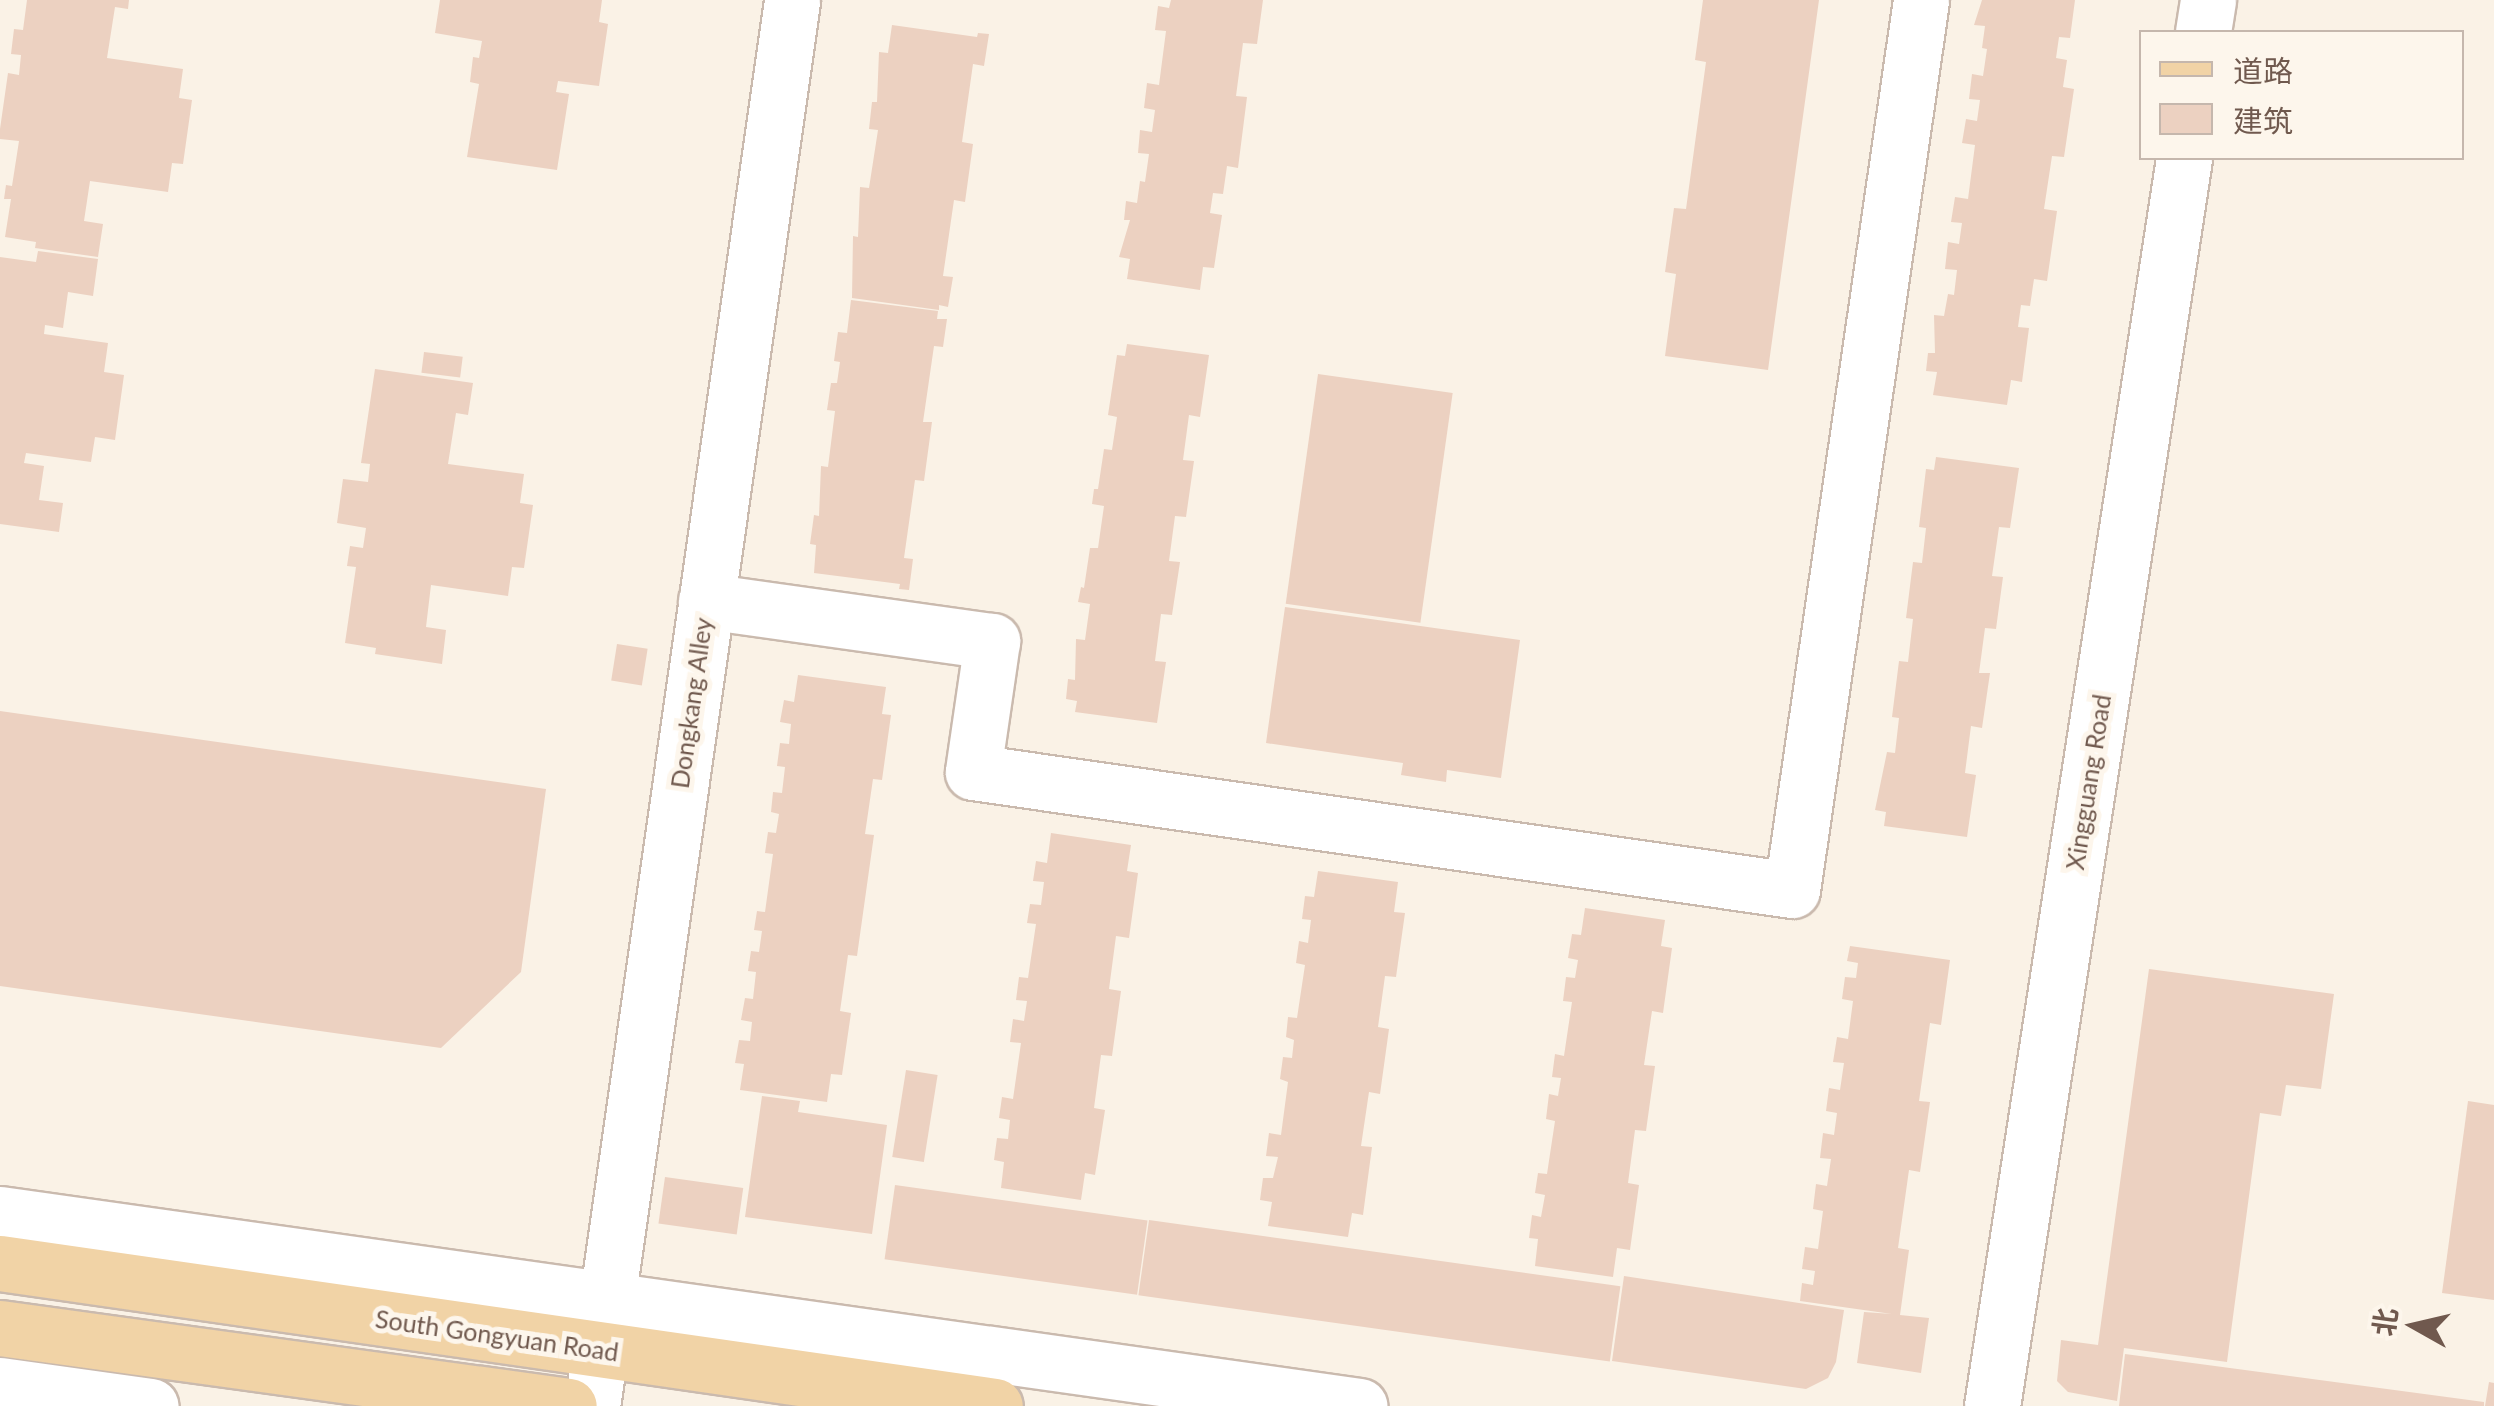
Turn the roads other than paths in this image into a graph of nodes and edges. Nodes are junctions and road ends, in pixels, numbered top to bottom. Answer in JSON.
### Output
{"nodes":[{"id":1,"x":792,"y":0,"type":"edge"},
{"id":2,"x":1921,"y":0,"type":"edge"},
{"id":3,"x":2208,"y":0,"type":"edge"},
{"id":4,"x":2203,"y":30,"type":"edge"},
{"id":5,"x":2184,"y":160,"type":"edge"},
{"id":6,"x":706,"y":601,"type":"junction"},
{"id":7,"x":0,"y":1214,"type":"edge"},
{"id":8,"x":0,"y":1263,"type":"edge"},
{"id":9,"x":602,"y":1325,"type":"junction"},
{"id":10,"x":0,"y":1328,"type":"edge"},
{"id":11,"x":0,"y":1385,"type":"edge"},
{"id":12,"x":151,"y":1406,"type":"edge"},
{"id":13,"x":569,"y":1406,"type":"edge"},
{"id":14,"x":592,"y":1406,"type":"edge"},
{"id":15,"x":995,"y":1406,"type":"edge"},
{"id":16,"x":1360,"y":1406,"type":"edge"},
{"id":17,"x":1992,"y":1406,"type":"edge"}],
"edges":[{"from":1,"to":6,"type":"street","name":"Dongkang Alley"},
{"from":2,"to":6,"type":"street"},
{"from":3,"to":4,"type":"street"},
{"from":5,"to":17,"type":"street","name":"Xingguang Road"},
{"from":6,"to":9,"type":"street","name":"Dongkang Alley"},
{"from":7,"to":9,"type":"street"},
{"from":8,"to":9,"type":"main road","name":"South Gongyuan Road"},
{"from":9,"to":14,"type":"street","name":"Dongkang Alley"},
{"from":9,"to":15,"type":"main road","name":"South Gongyuan Road"},
{"from":9,"to":16,"type":"street"},
{"from":10,"to":13,"type":"main road"},
{"from":11,"to":12,"type":"street"}]}
